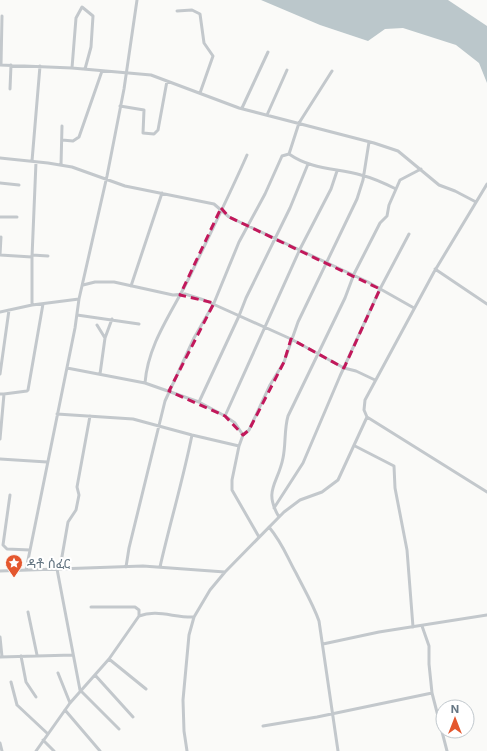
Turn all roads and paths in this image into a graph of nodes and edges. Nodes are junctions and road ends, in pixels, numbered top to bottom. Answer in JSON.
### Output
{"nodes":[{"id":1,"x":138,"y":0,"type":"edge"},
{"id":2,"x":177,"y":11,"type":"dead end"},
{"id":3,"x":2,"y":16,"type":"dead end"},
{"id":4,"x":268,"y":52,"type":"dead end"},
{"id":5,"x":0,"y":65,"type":"edge"},
{"id":6,"x":11,"y":65,"type":"junction"},
{"id":7,"x":40,"y":66,"type":"junction"},
{"id":8,"x":72,"y":68,"type":"junction"},
{"id":9,"x":85,"y":69,"type":"junction"},
{"id":10,"x":287,"y":70,"type":"dead end"},
{"id":11,"x":102,"y":71,"type":"junction"},
{"id":12,"x":332,"y":71,"type":"dead end"},
{"id":13,"x":126,"y":74,"type":"junction"},
{"id":14,"x":167,"y":81,"type":"junction"},
{"id":15,"x":10,"y":89,"type":"dead end"},
{"id":16,"x":200,"y":93,"type":"junction"},
{"id":17,"x":120,"y":106,"type":"junction"},
{"id":18,"x":242,"y":108,"type":"junction"},
{"id":19,"x":267,"y":115,"type":"junction"},
{"id":20,"x":299,"y":123,"type":"junction"},
{"id":21,"x":62,"y":126,"type":"dead end"},
{"id":22,"x":62,"y":140,"type":"junction"},
{"id":23,"x":369,"y":142,"type":"junction"},
{"id":24,"x":289,"y":154,"type":"junction"},
{"id":25,"x":247,"y":155,"type":"dead end"},
{"id":26,"x":0,"y":158,"type":"edge"},
{"id":27,"x":34,"y":161,"type":"junction"},
{"id":28,"x":308,"y":164,"type":"junction"},
{"id":29,"x":61,"y":165,"type":"junction"},
{"id":30,"x":421,"y":170,"type":"junction"},
{"id":31,"x":337,"y":171,"type":"junction"},
{"id":32,"x":364,"y":176,"type":"junction"},
{"id":33,"x":106,"y":179,"type":"junction"},
{"id":34,"x":0,"y":183,"type":"edge"},
{"id":35,"x":487,"y":184,"type":"edge"},
{"id":36,"x":19,"y":185,"type":"dead end"},
{"id":37,"x":396,"y":189,"type":"junction"},
{"id":38,"x":162,"y":193,"type":"junction"},
{"id":39,"x":476,"y":202,"type":"junction"},
{"id":40,"x":221,"y":208,"type":"junction"},
{"id":41,"x":0,"y":217,"type":"edge"},
{"id":42,"x":17,"y":217,"type":"dead end"},
{"id":43,"x":248,"y":225,"type":"junction"},
{"id":44,"x":409,"y":234,"type":"dead end"},
{"id":45,"x":1,"y":237,"type":"dead end"},
{"id":46,"x":274,"y":238,"type":"junction"},
{"id":47,"x":300,"y":249,"type":"junction"},
{"id":48,"x":0,"y":255,"type":"edge"},
{"id":49,"x":32,"y":256,"type":"junction"},
{"id":50,"x":48,"y":256,"type":"dead end"},
{"id":51,"x":327,"y":262,"type":"junction"},
{"id":52,"x":435,"y":269,"type":"junction"},
{"id":53,"x":354,"y":274,"type":"junction"},
{"id":54,"x":83,"y":285,"type":"junction"},
{"id":55,"x":132,"y":286,"type":"junction"},
{"id":56,"x":380,"y":289,"type":"junction"},
{"id":57,"x":180,"y":295,"type":"junction"},
{"id":58,"x":79,"y":299,"type":"junction"},
{"id":59,"x":214,"y":303,"type":"junction"},
{"id":60,"x":43,"y":304,"type":"junction"},
{"id":61,"x":487,"y":304,"type":"edge"},
{"id":62,"x":32,"y":305,"type":"junction"},
{"id":63,"x":414,"y":308,"type":"junction"},
{"id":64,"x":9,"y":310,"type":"junction"},
{"id":65,"x":0,"y":312,"type":"edge"},
{"id":66,"x":77,"y":315,"type":"junction"},
{"id":67,"x":240,"y":316,"type":"junction"},
{"id":68,"x":112,"y":319,"type":"junction"},
{"id":69,"x":138,"y":324,"type":"dead end"},
{"id":70,"x":97,"y":325,"type":"dead end"},
{"id":71,"x":265,"y":329,"type":"junction"},
{"id":72,"x":105,"y":338,"type":"junction"},
{"id":73,"x":291,"y":339,"type":"junction"},
{"id":74,"x":318,"y":355,"type":"junction"},
{"id":75,"x":67,"y":368,"type":"junction"},
{"id":76,"x":344,"y":368,"type":"junction"},
{"id":77,"x":0,"y":374,"type":"edge"},
{"id":78,"x":100,"y":374,"type":"junction"},
{"id":79,"x":375,"y":380,"type":"junction"},
{"id":80,"x":145,"y":383,"type":"junction"},
{"id":81,"x":169,"y":391,"type":"junction"},
{"id":82,"x":2,"y":394,"type":"edge"},
{"id":83,"x":199,"y":402,"type":"junction"},
{"id":84,"x":57,"y":414,"type":"junction"},
{"id":85,"x":90,"y":416,"type":"junction"},
{"id":86,"x":225,"y":416,"type":"junction"},
{"id":87,"x":367,"y":417,"type":"junction"},
{"id":88,"x":158,"y":426,"type":"junction"},
{"id":89,"x":192,"y":435,"type":"junction"},
{"id":90,"x":243,"y":435,"type":"junction"},
{"id":91,"x":0,"y":439,"type":"edge"},
{"id":92,"x":239,"y":446,"type":"junction"},
{"id":93,"x":354,"y":446,"type":"junction"},
{"id":94,"x":0,"y":459,"type":"edge"},
{"id":95,"x":47,"y":462,"type":"junction"},
{"id":96,"x":487,"y":491,"type":"edge"},
{"id":97,"x":10,"y":495,"type":"dead end"},
{"id":98,"x":274,"y":508,"type":"junction"},
{"id":99,"x":279,"y":517,"type":"junction"},
{"id":100,"x":269,"y":527,"type":"junction"},
{"id":101,"x":259,"y":537,"type":"junction"},
{"id":102,"x":30,"y":550,"type":"junction"},
{"id":103,"x":126,"y":567,"type":"junction"},
{"id":104,"x":160,"y":567,"type":"junction"},
{"id":105,"x":59,"y":569,"type":"junction"},
{"id":106,"x":26,"y":570,"type":"junction"},
{"id":107,"x":0,"y":571,"type":"edge"},
{"id":108,"x":225,"y":572,"type":"junction"},
{"id":109,"x":91,"y":607,"type":"dead end"},
{"id":110,"x":28,"y":612,"type":"dead end"},
{"id":111,"x":487,"y":615,"type":"edge"},
{"id":112,"x":139,"y":616,"type":"junction"},
{"id":113,"x":194,"y":616,"type":"junction"},
{"id":114,"x":422,"y":626,"type":"junction"},
{"id":115,"x":413,"y":627,"type":"junction"},
{"id":116,"x":0,"y":637,"type":"edge"},
{"id":117,"x":322,"y":644,"type":"junction"},
{"id":118,"x":72,"y":654,"type":"junction"},
{"id":119,"x":37,"y":655,"type":"junction"},
{"id":120,"x":21,"y":656,"type":"junction"},
{"id":121,"x":1,"y":657,"type":"edge"},
{"id":122,"x":109,"y":659,"type":"junction"},
{"id":123,"x":58,"y":673,"type":"dead end"},
{"id":124,"x":95,"y":675,"type":"junction"},
{"id":125,"x":10,"y":682,"type":"dead end"},
{"id":126,"x":146,"y":689,"type":"dead end"},
{"id":127,"x":80,"y":690,"type":"junction"},
{"id":128,"x":432,"y":693,"type":"junction"},
{"id":129,"x":36,"y":697,"type":"dead end"},
{"id":130,"x":70,"y":703,"type":"junction"},
{"id":131,"x":65,"y":710,"type":"junction"},
{"id":132,"x":331,"y":713,"type":"junction"},
{"id":133,"x":133,"y":717,"type":"dead end"},
{"id":134,"x":263,"y":726,"type":"dead end"},
{"id":135,"x":119,"y":729,"type":"dead end"},
{"id":136,"x":48,"y":734,"type":"junction"},
{"id":137,"x":43,"y":740,"type":"junction"},
{"id":138,"x":0,"y":743,"type":"edge"},
{"id":139,"x":2,"y":751,"type":"edge"},
{"id":140,"x":36,"y":751,"type":"edge"},
{"id":141,"x":54,"y":751,"type":"edge"},
{"id":142,"x":100,"y":751,"type":"edge"},
{"id":143,"x":187,"y":751,"type":"edge"},
{"id":144,"x":338,"y":751,"type":"edge"},
{"id":145,"x":447,"y":751,"type":"edge"}],
"edges":[{"from":1,"to":13,"type":"street"},
{"from":2,"to":16,"type":"street"},
{"from":3,"to":5,"type":"street"},
{"from":4,"to":18,"type":"street"},
{"from":5,"to":6,"type":"street"},
{"from":6,"to":7,"type":"street"},
{"from":6,"to":15,"type":"street"},
{"from":7,"to":8,"type":"street"},
{"from":7,"to":27,"type":"street"},
{"from":8,"to":9,"type":"street"},
{"from":8,"to":9,"type":"street"},
{"from":9,"to":11,"type":"street"},
{"from":10,"to":19,"type":"street"},
{"from":11,"to":13,"type":"street"},
{"from":11,"to":22,"type":"street"},
{"from":12,"to":20,"type":"street"},
{"from":13,"to":14,"type":"street"},
{"from":13,"to":17,"type":"street"},
{"from":14,"to":16,"type":"street"},
{"from":14,"to":17,"type":"street"},
{"from":16,"to":18,"type":"street"},
{"from":17,"to":33,"type":"street"},
{"from":18,"to":19,"type":"street"},
{"from":19,"to":20,"type":"street"},
{"from":20,"to":23,"type":"street"},
{"from":20,"to":24,"type":"street"},
{"from":21,"to":22,"type":"street"},
{"from":22,"to":29,"type":"street"},
{"from":23,"to":30,"type":"street"},
{"from":23,"to":32,"type":"street"},
{"from":24,"to":28,"type":"street"},
{"from":24,"to":43,"type":"street"},
{"from":25,"to":40,"type":"street"},
{"from":26,"to":27,"type":"street"},
{"from":27,"to":29,"type":"street"},
{"from":27,"to":49,"type":"street"},
{"from":28,"to":31,"type":"street"},
{"from":28,"to":46,"type":"street"},
{"from":29,"to":33,"type":"street"},
{"from":30,"to":37,"type":"street"},
{"from":30,"to":39,"type":"street"},
{"from":31,"to":32,"type":"street"},
{"from":31,"to":47,"type":"street"},
{"from":32,"to":37,"type":"street"},
{"from":32,"to":51,"type":"street"},
{"from":33,"to":38,"type":"street"},
{"from":33,"to":54,"type":"street"},
{"from":34,"to":36,"type":"street"},
{"from":35,"to":39,"type":"street"},
{"from":37,"to":53,"type":"street"},
{"from":38,"to":40,"type":"street"},
{"from":38,"to":55,"type":"street"},
{"from":39,"to":52,"type":"street"},
{"from":40,"to":43,"type":"street"},
{"from":40,"to":57,"type":"street"},
{"from":41,"to":42,"type":"street"},
{"from":43,"to":46,"type":"street"},
{"from":43,"to":59,"type":"street"},
{"from":44,"to":56,"type":"street"},
{"from":45,"to":48,"type":"street"},
{"from":46,"to":47,"type":"street"},
{"from":46,"to":67,"type":"street"},
{"from":47,"to":51,"type":"street"},
{"from":47,"to":71,"type":"street"},
{"from":48,"to":49,"type":"street"},
{"from":49,"to":50,"type":"street"},
{"from":49,"to":62,"type":"street"},
{"from":51,"to":53,"type":"street"},
{"from":51,"to":73,"type":"street"},
{"from":52,"to":61,"type":"street"},
{"from":52,"to":63,"type":"street"},
{"from":53,"to":56,"type":"street"},
{"from":53,"to":74,"type":"street"},
{"from":54,"to":55,"type":"street"},
{"from":54,"to":58,"type":"street"},
{"from":55,"to":57,"type":"street"},
{"from":56,"to":63,"type":"street"},
{"from":56,"to":76,"type":"street"},
{"from":57,"to":59,"type":"street"},
{"from":57,"to":80,"type":"street"},
{"from":58,"to":60,"type":"street"},
{"from":58,"to":66,"type":"street"},
{"from":59,"to":67,"type":"street"},
{"from":59,"to":81,"type":"street"},
{"from":60,"to":62,"type":"street"},
{"from":60,"to":82,"type":"street"},
{"from":62,"to":64,"type":"street"},
{"from":63,"to":79,"type":"street"},
{"from":64,"to":65,"type":"street"},
{"from":64,"to":77,"type":"street"},
{"from":66,"to":68,"type":"street"},
{"from":66,"to":75,"type":"street"},
{"from":67,"to":71,"type":"street"},
{"from":67,"to":83,"type":"street"},
{"from":68,"to":69,"type":"street"},
{"from":68,"to":72,"type":"street"},
{"from":70,"to":72,"type":"street"},
{"from":71,"to":73,"type":"street"},
{"from":71,"to":86,"type":"street"},
{"from":72,"to":78,"type":"street"},
{"from":73,"to":74,"type":"street"},
{"from":73,"to":90,"type":"street"},
{"from":74,"to":76,"type":"street"},
{"from":74,"to":98,"type":"street"},
{"from":75,"to":78,"type":"street"},
{"from":75,"to":84,"type":"street"},
{"from":76,"to":79,"type":"street"},
{"from":76,"to":98,"type":"street"},
{"from":78,"to":80,"type":"street"},
{"from":79,"to":87,"type":"street"},
{"from":80,"to":81,"type":"street"},
{"from":81,"to":83,"type":"street"},
{"from":81,"to":88,"type":"street"},
{"from":82,"to":91,"type":"street"},
{"from":83,"to":86,"type":"street"},
{"from":84,"to":85,"type":"street"},
{"from":84,"to":95,"type":"street"},
{"from":85,"to":88,"type":"street"},
{"from":85,"to":105,"type":"street"},
{"from":86,"to":90,"type":"street"},
{"from":87,"to":93,"type":"street"},
{"from":87,"to":96,"type":"street"},
{"from":88,"to":89,"type":"street"},
{"from":88,"to":103,"type":"street"},
{"from":89,"to":92,"type":"street"},
{"from":89,"to":104,"type":"street"},
{"from":90,"to":92,"type":"street"},
{"from":92,"to":101,"type":"street"},
{"from":93,"to":99,"type":"street"},
{"from":93,"to":115,"type":"street"},
{"from":94,"to":95,"type":"street"},
{"from":95,"to":102,"type":"street"},
{"from":97,"to":102,"type":"street"},
{"from":98,"to":99,"type":"street"},
{"from":99,"to":100,"type":"street"},
{"from":100,"to":101,"type":"street"},
{"from":100,"to":117,"type":"street"},
{"from":101,"to":108,"type":"street"},
{"from":102,"to":106,"type":"street"},
{"from":103,"to":104,"type":"street"},
{"from":103,"to":105,"type":"street"},
{"from":104,"to":108,"type":"street"},
{"from":105,"to":106,"type":"street"},
{"from":105,"to":118,"type":"street"},
{"from":106,"to":107,"type":"street"},
{"from":108,"to":113,"type":"street"},
{"from":109,"to":112,"type":"street"},
{"from":110,"to":119,"type":"street"},
{"from":111,"to":114,"type":"street"},
{"from":112,"to":113,"type":"street"},
{"from":112,"to":122,"type":"street"},
{"from":113,"to":143,"type":"street"},
{"from":114,"to":115,"type":"street"},
{"from":114,"to":128,"type":"street"},
{"from":115,"to":117,"type":"street"},
{"from":116,"to":121,"type":"street"},
{"from":117,"to":132,"type":"street"},
{"from":118,"to":119,"type":"street"},
{"from":118,"to":127,"type":"street"},
{"from":119,"to":120,"type":"street"},
{"from":120,"to":121,"type":"street"},
{"from":120,"to":129,"type":"street"},
{"from":122,"to":124,"type":"street"},
{"from":122,"to":126,"type":"street"},
{"from":123,"to":130,"type":"street"},
{"from":124,"to":127,"type":"street"},
{"from":124,"to":133,"type":"street"},
{"from":125,"to":136,"type":"street"},
{"from":127,"to":130,"type":"street"},
{"from":127,"to":135,"type":"street"},
{"from":128,"to":132,"type":"street"},
{"from":128,"to":145,"type":"street"},
{"from":130,"to":131,"type":"street"},
{"from":131,"to":136,"type":"street"},
{"from":131,"to":142,"type":"street"},
{"from":132,"to":134,"type":"street"},
{"from":132,"to":144,"type":"street"},
{"from":136,"to":137,"type":"street"},
{"from":137,"to":140,"type":"street"},
{"from":137,"to":141,"type":"street"},
{"from":138,"to":139,"type":"street"}]}
